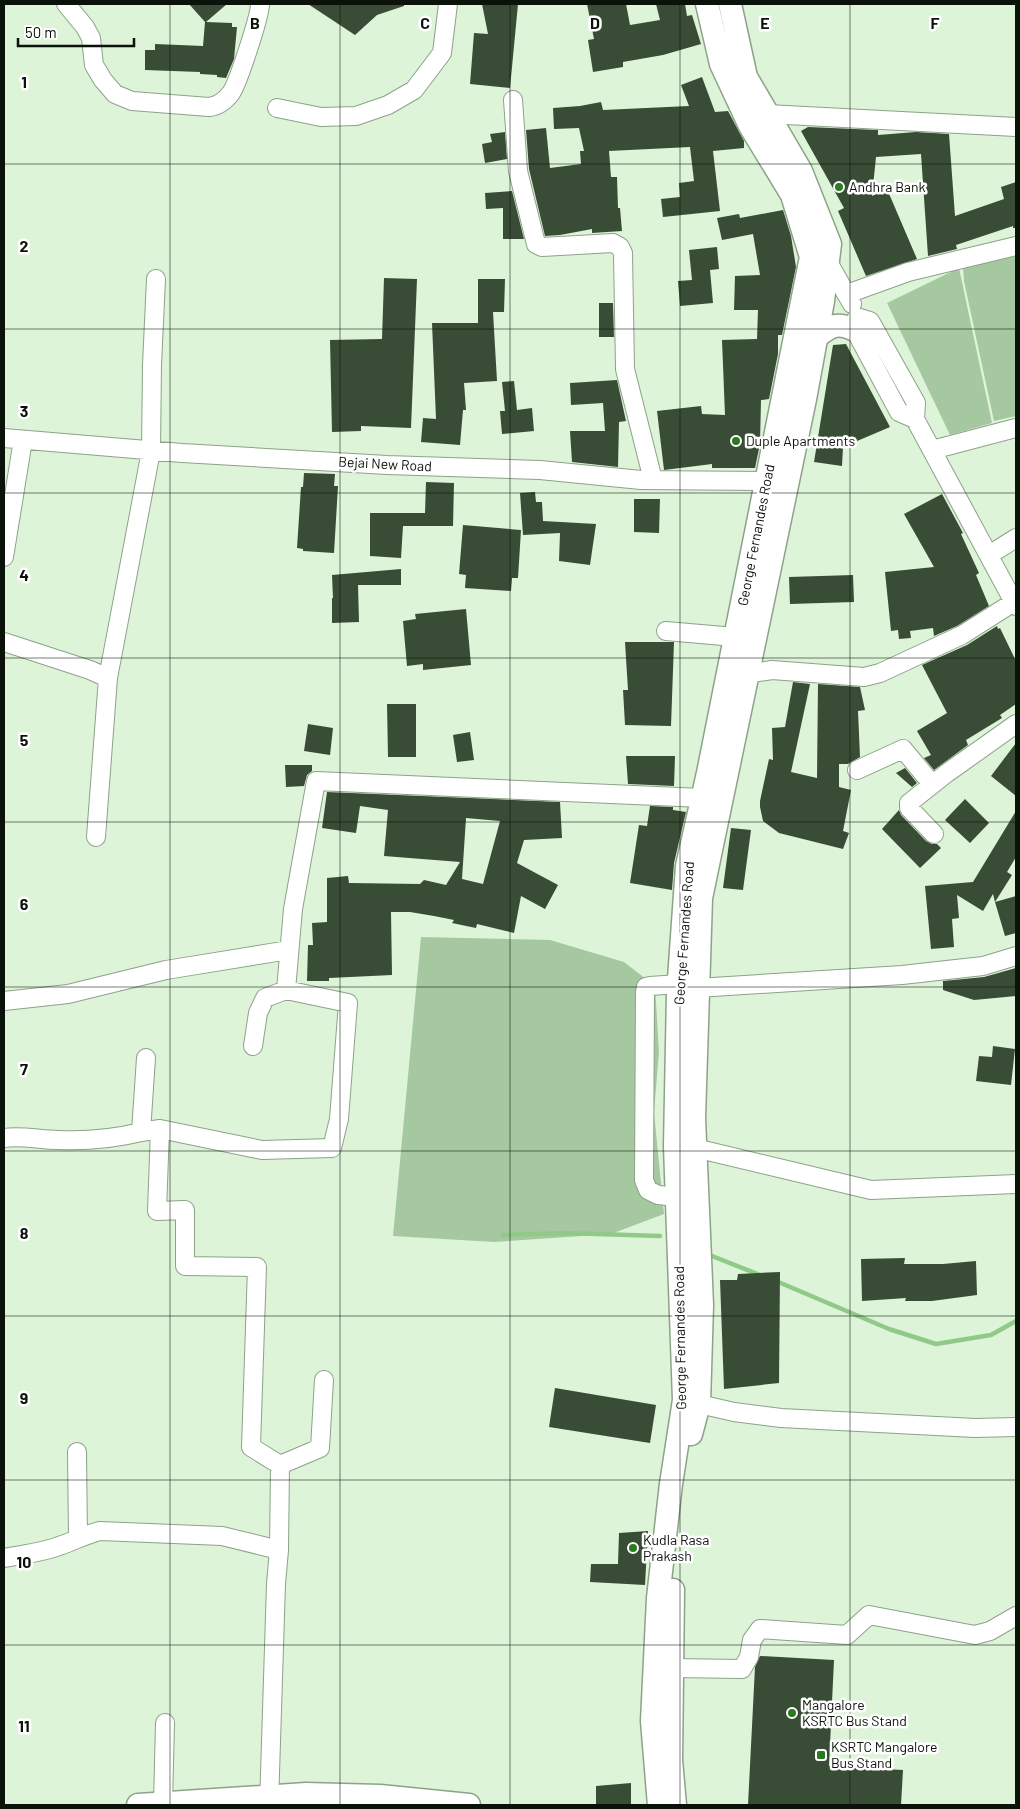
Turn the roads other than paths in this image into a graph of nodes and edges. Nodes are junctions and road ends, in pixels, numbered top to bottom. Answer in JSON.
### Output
{"nodes":[{"id":1,"x":66,"y":4,"type":"edge"},
{"id":2,"x":260,"y":4,"type":"edge"},
{"id":3,"x":448,"y":4,"type":"edge"},
{"id":4,"x":707,"y":4,"type":"edge"},
{"id":5,"x":730,"y":4,"type":"edge"},
{"id":6,"x":513,"y":100,"type":"dead end"},
{"id":7,"x":277,"y":108,"type":"dead end"},
{"id":8,"x":767,"y":114,"type":"junction"},
{"id":9,"x":1016,"y":127,"type":"edge"},
{"id":10,"x":1016,"y":246,"type":"edge"},
{"id":11,"x":809,"y":249,"type":"junction"},
{"id":12,"x":828,"y":262,"type":"junction"},
{"id":13,"x":156,"y":279,"type":"dead end"},
{"id":14,"x":847,"y":294,"type":"junction"},
{"id":15,"x":856,"y":324,"type":"junction"},
{"id":16,"x":816,"y":337,"type":"junction"},
{"id":17,"x":1016,"y":428,"type":"edge"},
{"id":18,"x":4,"y":438,"type":"edge"},
{"id":19,"x":23,"y":440,"type":"junction"},
{"id":20,"x":932,"y":450,"type":"junction"},
{"id":21,"x":151,"y":451,"type":"junction"},
{"id":22,"x":653,"y":480,"type":"junction"},
{"id":23,"x":777,"y":482,"type":"junction"},
{"id":24,"x":1016,"y":538,"type":"edge"},
{"id":25,"x":989,"y":556,"type":"junction"},
{"id":26,"x":4,"y":557,"type":"edge"},
{"id":27,"x":1015,"y":604,"type":"edge"},
{"id":28,"x":666,"y":631,"type":"dead end"},
{"id":29,"x":735,"y":638,"type":"junction"},
{"id":30,"x":4,"y":642,"type":"edge"},
{"id":31,"x":746,"y":674,"type":"junction"},
{"id":32,"x":108,"y":678,"type":"junction"},
{"id":33,"x":1016,"y":724,"type":"edge"},
{"id":34,"x":857,"y":770,"type":"dead end"},
{"id":35,"x":932,"y":784,"type":"junction"},
{"id":36,"x":702,"y":798,"type":"junction"},
{"id":37,"x":934,"y":834,"type":"dead end"},
{"id":38,"x":96,"y":837,"type":"dead end"},
{"id":39,"x":289,"y":950,"type":"junction"},
{"id":40,"x":1016,"y":956,"type":"edge"},
{"id":41,"x":688,"y":986,"type":"junction"},
{"id":42,"x":286,"y":990,"type":"junction"},
{"id":43,"x":4,"y":1001,"type":"edge"},
{"id":44,"x":253,"y":1046,"type":"dead end"},
{"id":45,"x":146,"y":1058,"type":"dead end"},
{"id":46,"x":160,"y":1129,"type":"junction"},
{"id":47,"x":141,"y":1132,"type":"junction"},
{"id":48,"x":4,"y":1138,"type":"edge"},
{"id":49,"x":695,"y":1148,"type":"junction"},
{"id":50,"x":1016,"y":1184,"type":"edge"},
{"id":51,"x":677,"y":1198,"type":"junction"},
{"id":52,"x":324,"y":1380,"type":"dead end"},
{"id":53,"x":691,"y":1402,"type":"junction"},
{"id":54,"x":1016,"y":1427,"type":"edge"},
{"id":55,"x":77,"y":1452,"type":"dead end"},
{"id":56,"x":280,"y":1465,"type":"junction"},
{"id":57,"x":78,"y":1538,"type":"junction"},
{"id":58,"x":279,"y":1550,"type":"junction"},
{"id":59,"x":4,"y":1558,"type":"edge"},
{"id":60,"x":1016,"y":1616,"type":"edge"},
{"id":61,"x":672,"y":1668,"type":"junction"},
{"id":62,"x":165,"y":1723,"type":"dead end"},
{"id":63,"x":269,"y":1801,"type":"edge"},
{"id":64,"x":163,"y":1803,"type":"junction"},
{"id":65,"x":138,"y":1805,"type":"edge"},
{"id":66,"x":469,"y":1805,"type":"edge"},
{"id":67,"x":659,"y":1805,"type":"edge"},
{"id":68,"x":676,"y":1805,"type":"edge"}],
"edges":[{"from":1,"to":2,"type":"street"},
{"from":3,"to":7,"type":"street"},
{"from":4,"to":11,"type":"main road","name":"George Fernandes Road"},
{"from":5,"to":8,"type":"main road","name":"George Fernandes Road"},
{"from":6,"to":22,"type":"street"},
{"from":8,"to":9,"type":"street"},
{"from":8,"to":12,"type":"main road","name":"George Fernandes Road"},
{"from":10,"to":14,"type":"street"},
{"from":11,"to":12,"type":"street"},
{"from":11,"to":23,"type":"main road","name":"George Fernandes Road"},
{"from":12,"to":14,"type":"street"},
{"from":12,"to":16,"type":"main road","name":"George Fernandes Road"},
{"from":13,"to":21,"type":"street"},
{"from":14,"to":15,"type":"street"},
{"from":15,"to":16,"type":"main road"},
{"from":15,"to":20,"type":"street"},
{"from":16,"to":23,"type":"main road","name":"George Fernandes Road"},
{"from":17,"to":20,"type":"street"},
{"from":18,"to":19,"type":"street","name":"Bejai New Road"},
{"from":19,"to":21,"type":"street","name":"Bejai New Road"},
{"from":19,"to":26,"type":"street"},
{"from":20,"to":25,"type":"street"},
{"from":21,"to":22,"type":"street","name":"Bejai New Road"},
{"from":21,"to":32,"type":"street"},
{"from":22,"to":23,"type":"street","name":"Bejai New Road"},
{"from":23,"to":29,"type":"main road","name":"George Fernandes Road"},
{"from":23,"to":31,"type":"main road","name":"George Fernandes Road"},
{"from":24,"to":25,"type":"street"},
{"from":25,"to":27,"type":"street"},
{"from":27,"to":31,"type":"street"},
{"from":28,"to":29,"type":"street"},
{"from":29,"to":36,"type":"main road","name":"George Fernandes Road"},
{"from":30,"to":32,"type":"street"},
{"from":31,"to":41,"type":"main road","name":"George Fernandes Road"},
{"from":32,"to":38,"type":"street"},
{"from":33,"to":35,"type":"street"},
{"from":34,"to":35,"type":"street"},
{"from":35,"to":37,"type":"street"},
{"from":36,"to":39,"type":"street"},
{"from":36,"to":41,"type":"main road","name":"George Fernandes Road"},
{"from":39,"to":42,"type":"street"},
{"from":39,"to":43,"type":"street"},
{"from":40,"to":41,"type":"street"},
{"from":41,"to":49,"type":"main road","name":"George Fernandes Road"},
{"from":41,"to":51,"type":"main road","name":"George Fernandes Road"},
{"from":41,"to":51,"type":"street"},
{"from":42,"to":44,"type":"street"},
{"from":42,"to":46,"type":"street"},
{"from":45,"to":47,"type":"street"},
{"from":46,"to":47,"type":"street"},
{"from":46,"to":56,"type":"street"},
{"from":47,"to":48,"type":"street"},
{"from":49,"to":50,"type":"street"},
{"from":49,"to":53,"type":"main road","name":"George Fernandes Road"},
{"from":51,"to":53,"type":"main road","name":"George Fernandes Road"},
{"from":52,"to":56,"type":"street"},
{"from":53,"to":54,"type":"street"},
{"from":53,"to":61,"type":"main road","name":"George Fernandes Road"},
{"from":53,"to":67,"type":"main road","name":"George Fernandes Road"},
{"from":55,"to":57,"type":"street"},
{"from":56,"to":58,"type":"street"},
{"from":57,"to":58,"type":"street"},
{"from":57,"to":59,"type":"street"},
{"from":58,"to":63,"type":"street"},
{"from":60,"to":61,"type":"street"},
{"from":61,"to":68,"type":"main road","name":"George Fernandes Road"},
{"from":62,"to":64,"type":"street"},
{"from":63,"to":64,"type":"main road"},
{"from":63,"to":66,"type":"main road"},
{"from":64,"to":65,"type":"main road"}]}
